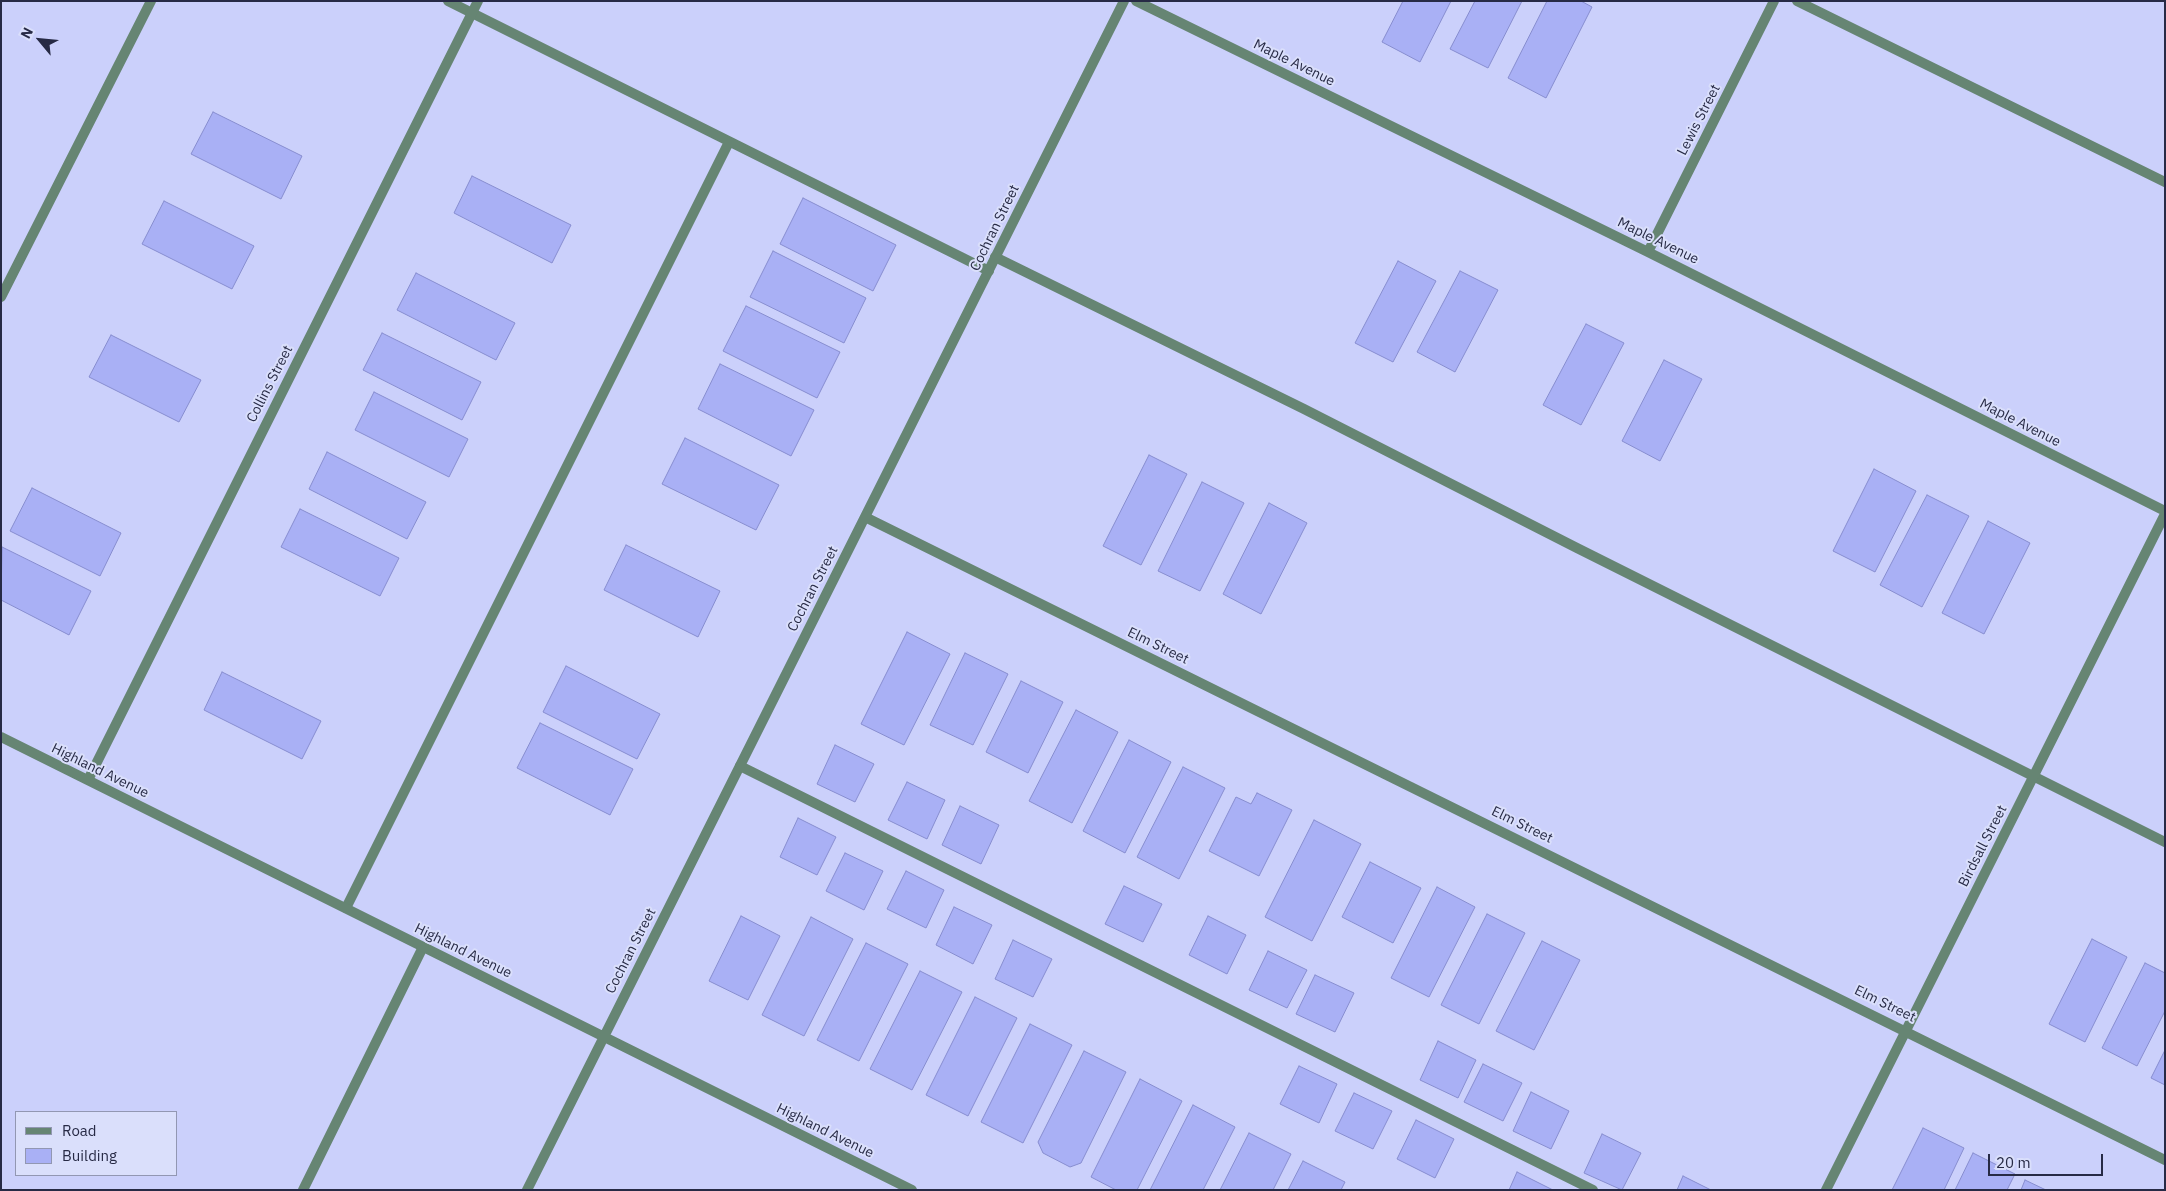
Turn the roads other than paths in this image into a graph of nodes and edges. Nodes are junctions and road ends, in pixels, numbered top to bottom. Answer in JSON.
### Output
{"nodes":[{"id":1,"x":151,"y":1,"type":"edge"},
{"id":2,"x":448,"y":1,"type":"edge"},
{"id":3,"x":478,"y":1,"type":"edge"},
{"id":4,"x":1124,"y":1,"type":"edge"},
{"id":5,"x":1136,"y":1,"type":"edge"},
{"id":6,"x":1774,"y":1,"type":"edge"},
{"id":7,"x":1797,"y":1,"type":"edge"},
{"id":8,"x":472,"y":13,"type":"junction"},
{"id":9,"x":729,"y":142,"type":"junction"},
{"id":10,"x":2165,"y":182,"type":"edge"},
{"id":11,"x":1648,"y":252,"type":"junction"},
{"id":12,"x":995,"y":257,"type":"junction"},
{"id":13,"x":989,"y":271,"type":"junction"},
{"id":14,"x":1,"y":297,"type":"edge"},
{"id":15,"x":2165,"y":513,"type":"edge"},
{"id":16,"x":865,"y":516,"type":"junction"},
{"id":17,"x":1,"y":737,"type":"edge"},
{"id":18,"x":740,"y":766,"type":"junction"},
{"id":19,"x":2034,"y":776,"type":"junction"},
{"id":20,"x":88,"y":780,"type":"junction"},
{"id":21,"x":2165,"y":842,"type":"edge"},
{"id":22,"x":346,"y":908,"type":"junction"},
{"id":23,"x":423,"y":947,"type":"junction"},
{"id":24,"x":1906,"y":1030,"type":"junction"},
{"id":25,"x":604,"y":1036,"type":"junction"},
{"id":26,"x":2165,"y":1160,"type":"edge"},
{"id":27,"x":303,"y":1190,"type":"edge"},
{"id":28,"x":527,"y":1190,"type":"edge"},
{"id":29,"x":912,"y":1190,"type":"edge"},
{"id":30,"x":1592,"y":1190,"type":"edge"},
{"id":31,"x":1826,"y":1190,"type":"edge"}],
"edges":[{"from":1,"to":14,"type":"street"},
{"from":2,"to":8,"type":"street"},
{"from":3,"to":8,"type":"street","name":"Collins Street"},
{"from":4,"to":12,"type":"street","name":"Cochran Street"},
{"from":5,"to":11,"type":"street","name":"Maple Avenue"},
{"from":6,"to":11,"type":"street","name":"Lewis Street"},
{"from":7,"to":10,"type":"street"},
{"from":8,"to":9,"type":"street"},
{"from":8,"to":20,"type":"street","name":"Collins Street"},
{"from":9,"to":13,"type":"street"},
{"from":9,"to":22,"type":"street"},
{"from":11,"to":15,"type":"street","name":"Maple Avenue"},
{"from":12,"to":13,"type":"street","name":"Cochran Street"},
{"from":12,"to":19,"type":"street"},
{"from":13,"to":16,"type":"street","name":"Cochran Street"},
{"from":15,"to":19,"type":"street","name":"Birdsall Street"},
{"from":16,"to":18,"type":"street","name":"Cochran Street"},
{"from":16,"to":24,"type":"street","name":"Elm Street"},
{"from":17,"to":20,"type":"street","name":"Highland Avenue"},
{"from":18,"to":25,"type":"street","name":"Cochran Street"},
{"from":18,"to":30,"type":"street"},
{"from":19,"to":21,"type":"street"},
{"from":19,"to":24,"type":"street","name":"Birdsall Street"},
{"from":20,"to":22,"type":"street","name":"Highland Avenue"},
{"from":22,"to":23,"type":"street","name":"Highland Avenue"},
{"from":23,"to":25,"type":"street","name":"Highland Avenue"},
{"from":23,"to":27,"type":"street"},
{"from":24,"to":26,"type":"street","name":"Elm Street"},
{"from":24,"to":31,"type":"street","name":"Birdsall Street"},
{"from":25,"to":28,"type":"street","name":"Cochran Street"},
{"from":25,"to":29,"type":"street","name":"Highland Avenue"}]}
